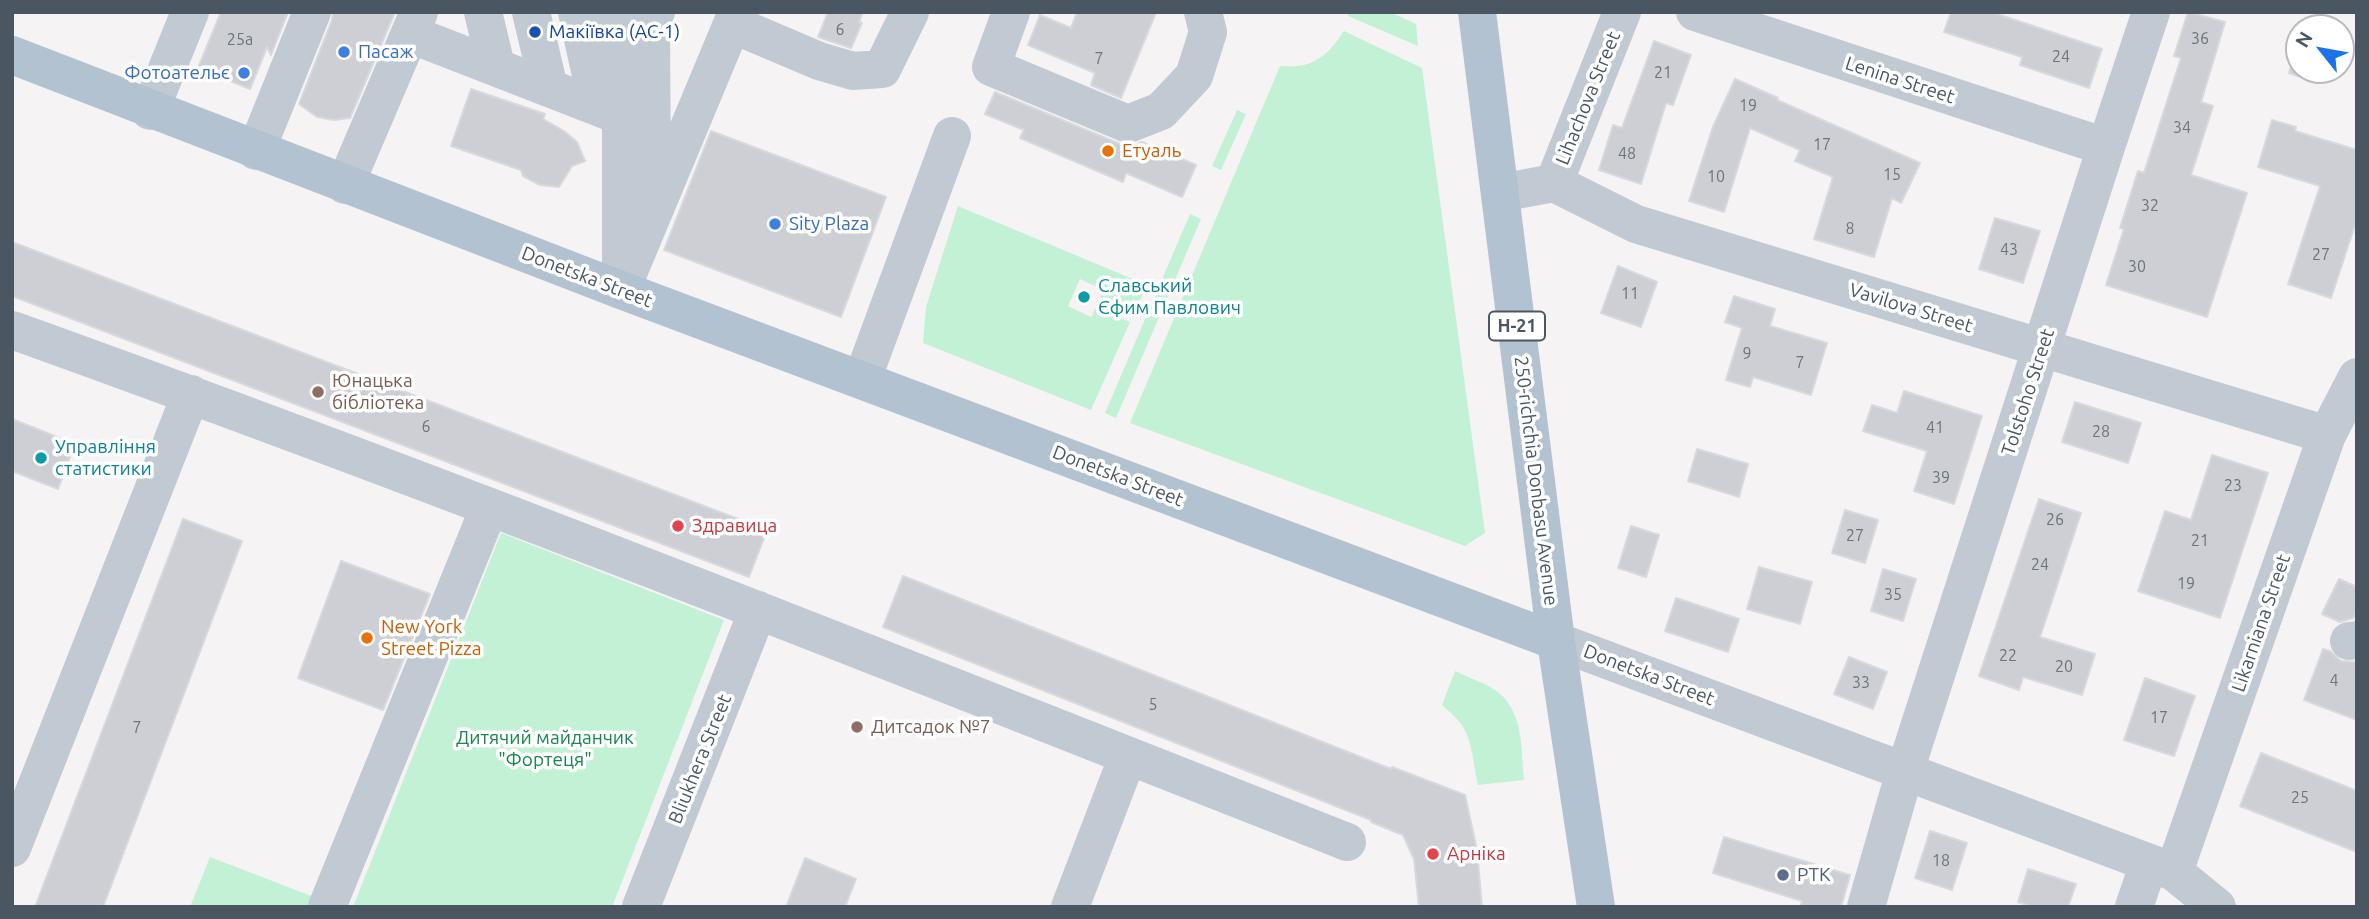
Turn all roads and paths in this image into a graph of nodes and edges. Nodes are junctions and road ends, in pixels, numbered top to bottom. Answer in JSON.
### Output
{"nodes":[{"id":1,"x":190,"y":12,"type":"edge"},
{"id":2,"x":300,"y":12,"type":"edge"},
{"id":3,"x":312,"y":12,"type":"edge"},
{"id":4,"x":483,"y":12,"type":"edge"},
{"id":5,"x":508,"y":12,"type":"edge"},
{"id":6,"x":531,"y":12,"type":"edge"},
{"id":7,"x":554,"y":12,"type":"edge"},
{"id":8,"x":577,"y":12,"type":"edge"},
{"id":9,"x":604,"y":12,"type":"edge"},
{"id":10,"x":656,"y":12,"type":"edge"},
{"id":11,"x":910,"y":12,"type":"edge"},
{"id":12,"x":1012,"y":12,"type":"edge"},
{"id":13,"x":1203,"y":12,"type":"edge"},
{"id":14,"x":1477,"y":12,"type":"edge"},
{"id":15,"x":1622,"y":12,"type":"edge"},
{"id":16,"x":1695,"y":12,"type":"edge"},
{"id":17,"x":2151,"y":12,"type":"edge"},
{"id":18,"x":734,"y":18,"type":"edge"},
{"id":19,"x":415,"y":23,"type":"edge"},
{"id":20,"x":12,"y":55,"type":"edge"},
{"id":21,"x":561,"y":92,"type":"junction"},
{"id":22,"x":150,"y":111,"type":"junction"},
{"id":23,"x":952,"y":136,"type":"dead end"},
{"id":24,"x":2106,"y":147,"type":"junction"},
{"id":25,"x":251,"y":149,"type":"junction"},
{"id":26,"x":1555,"y":183,"type":"junction"},
{"id":27,"x":345,"y":185,"type":"junction"},
{"id":28,"x":1500,"y":192,"type":"junction"},
{"id":29,"x":653,"y":210,"type":"junction"},
{"id":30,"x":621,"y":290,"type":"junction"},
{"id":31,"x":12,"y":330,"type":"edge"},
{"id":32,"x":2042,"y":348,"type":"junction"},
{"id":33,"x":2357,"y":377,"type":"edge"},
{"id":34,"x":862,"y":380,"type":"junction"},
{"id":35,"x":191,"y":394,"type":"junction"},
{"id":36,"x":2327,"y":435,"type":"junction"},
{"id":37,"x":489,"y":508,"type":"junction"},
{"id":38,"x":758,"y":610,"type":"junction"},
{"id":39,"x":1556,"y":640,"type":"junction"},
{"id":40,"x":1128,"y":756,"type":"junction"},
{"id":41,"x":1905,"y":771,"type":"junction"},
{"id":42,"x":16,"y":829,"type":"edge"},
{"id":43,"x":1347,"y":842,"type":"dead end"},
{"id":44,"x":2162,"y":868,"type":"junction"},
{"id":45,"x":327,"y":907,"type":"edge"},
{"id":46,"x":641,"y":907,"type":"edge"},
{"id":47,"x":1070,"y":907,"type":"edge"},
{"id":48,"x":1596,"y":907,"type":"edge"},
{"id":49,"x":1866,"y":907,"type":"edge"},
{"id":50,"x":2134,"y":907,"type":"edge"},
{"id":51,"x":2217,"y":907,"type":"edge"}],
"edges":[{"from":1,"to":22,"type":"street"},
{"from":2,"to":25,"type":"street"},
{"from":3,"to":25,"type":"street"},
{"from":4,"to":21,"type":"street"},
{"from":5,"to":21,"type":"street"},
{"from":6,"to":21,"type":"street"},
{"from":7,"to":21,"type":"street"},
{"from":8,"to":21,"type":"street"},
{"from":9,"to":21,"type":"street"},
{"from":10,"to":29,"type":"street"},
{"from":11,"to":18,"type":"street"},
{"from":12,"to":13,"type":"street"},
{"from":14,"to":28,"type":"main road","name":"250-richchia Donbasu Avenue","number":"Н-21"},
{"from":15,"to":26,"type":"street","name":"Lihachova Street"},
{"from":16,"to":24,"type":"street","name":"Lenina Street"},
{"from":17,"to":24,"type":"street","name":"Tolstoho Street"},
{"from":18,"to":29,"type":"street"},
{"from":19,"to":21,"type":"street"},
{"from":19,"to":27,"type":"street"},
{"from":20,"to":22,"type":"main road","name":"Donetska Street"},
{"from":21,"to":30,"type":"street"},
{"from":22,"to":25,"type":"main road","name":"Donetska Street"},
{"from":23,"to":34,"type":"street"},
{"from":24,"to":32,"type":"street","name":"Tolstoho Street"},
{"from":25,"to":27,"type":"main road","name":"Donetska Street"},
{"from":26,"to":28,"type":"street"},
{"from":26,"to":32,"type":"street","name":"Vavilova Street"},
{"from":27,"to":30,"type":"main road","name":"Donetska Street"},
{"from":28,"to":39,"type":"main road","name":"250-richchia Donbasu Avenue","number":"Н-21"},
{"from":29,"to":30,"type":"street"},
{"from":30,"to":34,"type":"main road","name":"Donetska Street"},
{"from":31,"to":35,"type":"street"},
{"from":32,"to":36,"type":"street","name":"Vavilova Street"},
{"from":32,"to":41,"type":"street","name":"Tolstoho Street"},
{"from":33,"to":36,"type":"street","name":"Likarniana Street"},
{"from":34,"to":39,"type":"main road","name":"Donetska Street"},
{"from":35,"to":37,"type":"street"},
{"from":35,"to":42,"type":"street"},
{"from":36,"to":44,"type":"street","name":"Likarniana Street"},
{"from":37,"to":38,"type":"street"},
{"from":37,"to":45,"type":"street"},
{"from":38,"to":40,"type":"street"},
{"from":38,"to":46,"type":"street","name":"Bliukhera Street"},
{"from":39,"to":41,"type":"street","name":"Donetska Street"},
{"from":39,"to":48,"type":"main road","name":"250-richchia Donbasu Avenue","number":"Н-21"},
{"from":40,"to":43,"type":"street"},
{"from":40,"to":47,"type":"street"},
{"from":41,"to":44,"type":"street","name":"Donetska Street"},
{"from":41,"to":49,"type":"street","name":"Tolstoho Street"},
{"from":44,"to":50,"type":"street","name":"Likarniana Street"},
{"from":44,"to":51,"type":"street","name":"Donetska Street"}]}
